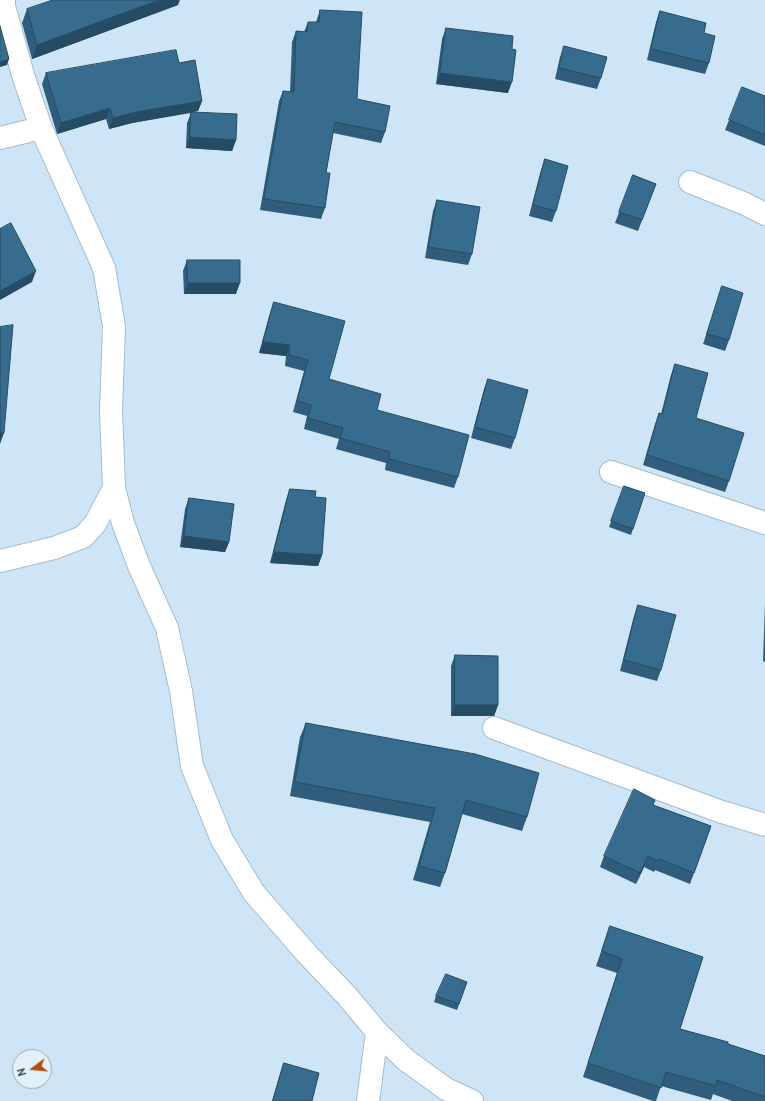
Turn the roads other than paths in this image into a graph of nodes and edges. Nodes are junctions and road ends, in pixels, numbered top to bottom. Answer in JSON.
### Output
{"nodes":[{"id":1,"x":3,"y":2,"type":"edge"},
{"id":2,"x":41,"y":128,"type":"junction"},
{"id":3,"x":0,"y":138,"type":"edge"},
{"id":4,"x":690,"y":182,"type":"dead end"},
{"id":5,"x":765,"y":214,"type":"edge"},
{"id":6,"x":610,"y":472,"type":"dead end"},
{"id":7,"x":114,"y":488,"type":"junction"},
{"id":8,"x":765,"y":523,"type":"edge"},
{"id":9,"x":0,"y":562,"type":"edge"},
{"id":10,"x":494,"y":728,"type":"dead end"},
{"id":11,"x":765,"y":825,"type":"edge"},
{"id":12,"x":377,"y":1032,"type":"junction"},
{"id":13,"x":368,"y":1101,"type":"edge"},
{"id":14,"x":472,"y":1101,"type":"edge"}],
"edges":[{"from":1,"to":2,"type":"street"},
{"from":2,"to":3,"type":"street"},
{"from":2,"to":7,"type":"street"},
{"from":4,"to":5,"type":"street"},
{"from":6,"to":8,"type":"street"},
{"from":7,"to":9,"type":"street"},
{"from":7,"to":12,"type":"street"},
{"from":10,"to":11,"type":"street"},
{"from":12,"to":13,"type":"street"},
{"from":12,"to":14,"type":"street"}]}
